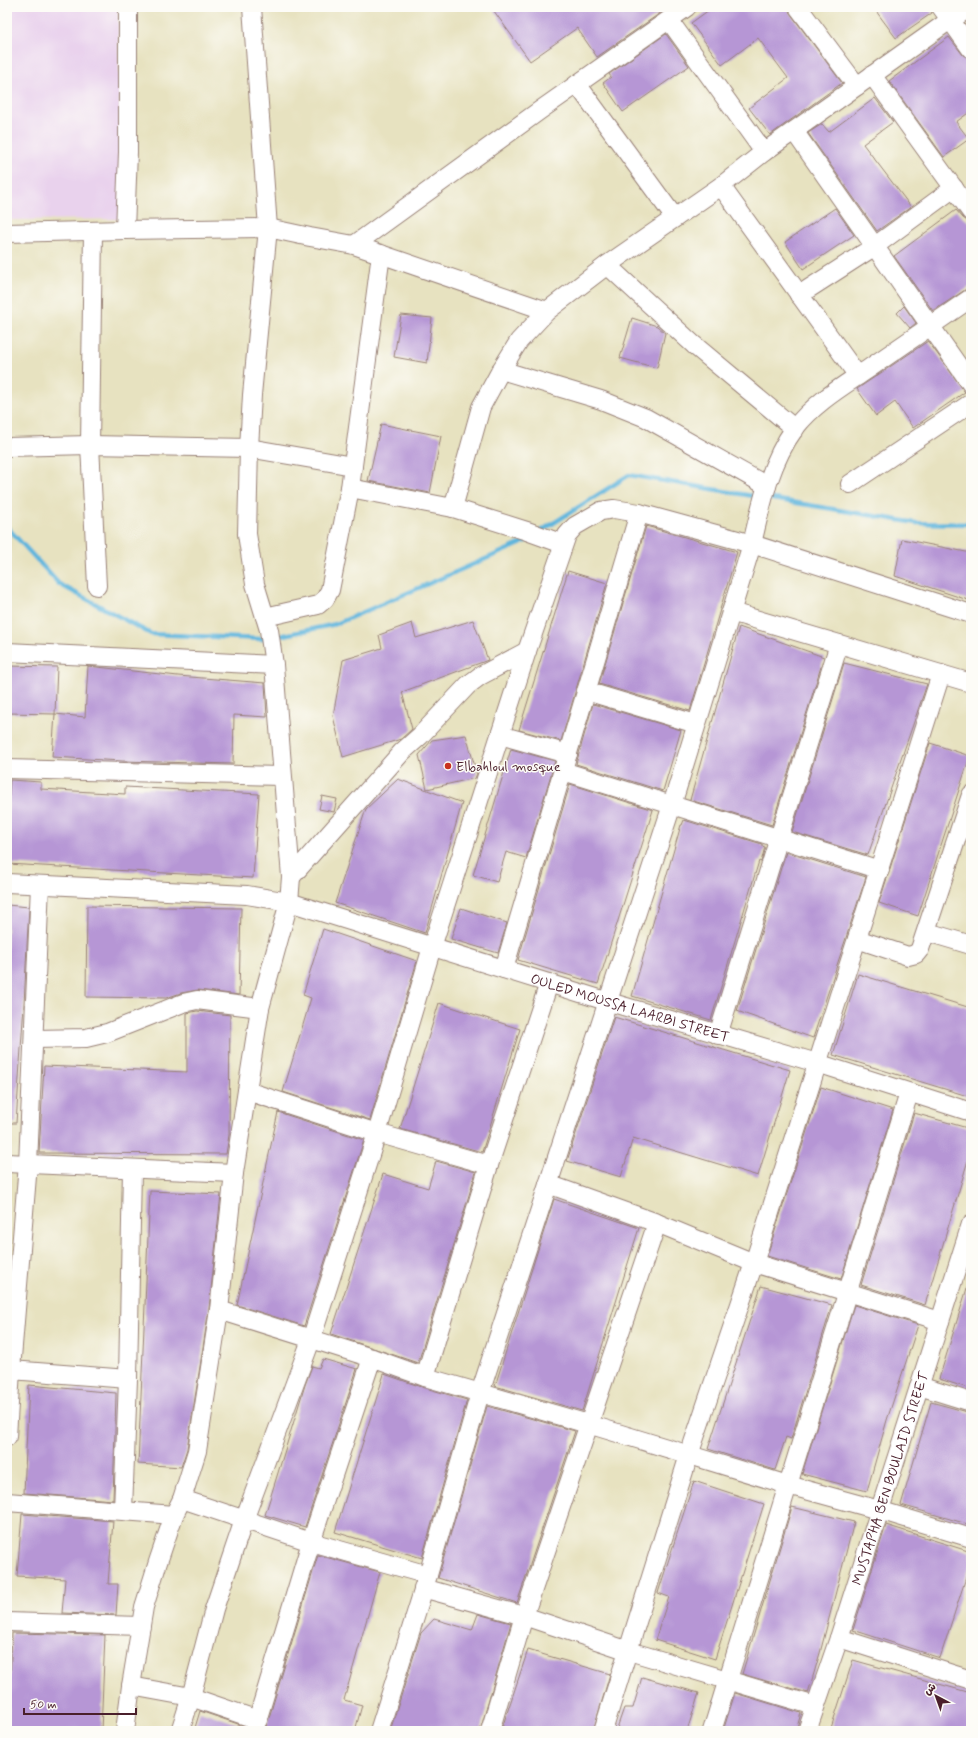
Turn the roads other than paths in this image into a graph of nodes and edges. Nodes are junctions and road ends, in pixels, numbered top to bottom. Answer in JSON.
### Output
{"nodes":[{"id":1,"x":128,"y":7,"type":"edge"},
{"id":2,"x":252,"y":7,"type":"edge"},
{"id":3,"x":687,"y":7,"type":"edge"},
{"id":4,"x":798,"y":7,"type":"edge"},
{"id":5,"x":971,"y":7,"type":"edge"},
{"id":6,"x":945,"y":13,"type":"edge"},
{"id":7,"x":669,"y":20,"type":"junction"},
{"id":8,"x":971,"y":49,"type":"edge"},
{"id":9,"x":872,"y":75,"type":"junction"},
{"id":10,"x":577,"y":84,"type":"junction"},
{"id":11,"x":857,"y":86,"type":"junction"},
{"id":12,"x":794,"y":131,"type":"junction"},
{"id":13,"x":764,"y":152,"type":"junction"},
{"id":14,"x":721,"y":186,"type":"junction"},
{"id":15,"x":954,"y":188,"type":"junction"},
{"id":16,"x":971,"y":212,"type":"edge"},
{"id":17,"x":675,"y":218,"type":"junction"},
{"id":18,"x":268,"y":228,"type":"junction"},
{"id":19,"x":125,"y":230,"type":"junction"},
{"id":20,"x":93,"y":231,"type":"junction"},
{"id":21,"x":7,"y":233,"type":"edge"},
{"id":22,"x":354,"y":245,"type":"junction"},
{"id":23,"x":874,"y":246,"type":"junction"},
{"id":24,"x":382,"y":254,"type":"junction"},
{"id":25,"x":607,"y":265,"type":"junction"},
{"id":26,"x":799,"y":295,"type":"junction"},
{"id":27,"x":971,"y":298,"type":"edge"},
{"id":28,"x":547,"y":311,"type":"junction"},
{"id":29,"x":931,"y":326,"type":"junction"},
{"id":30,"x":500,"y":370,"type":"junction"},
{"id":31,"x":858,"y":376,"type":"junction"},
{"id":32,"x":971,"y":384,"type":"edge"},
{"id":33,"x":971,"y":403,"type":"edge"},
{"id":34,"x":795,"y":429,"type":"junction"},
{"id":35,"x":90,"y":445,"type":"junction"},
{"id":36,"x":7,"y":447,"type":"edge"},
{"id":37,"x":249,"y":448,"type":"junction"},
{"id":38,"x":353,"y":466,"type":"junction"},
{"id":39,"x":850,"y":484,"type":"dead end"},
{"id":40,"x":767,"y":486,"type":"junction"},
{"id":41,"x":350,"y":488,"type":"junction"},
{"id":42,"x":453,"y":508,"type":"junction"},
{"id":43,"x":639,"y":513,"type":"junction"},
{"id":44,"x":563,"y":544,"type":"junction"},
{"id":45,"x":752,"y":544,"type":"junction"},
{"id":46,"x":97,"y":586,"type":"dead end"},
{"id":47,"x":731,"y":612,"type":"junction"},
{"id":48,"x":971,"y":614,"type":"edge"},
{"id":49,"x":268,"y":631,"type":"junction"},
{"id":50,"x":839,"y":644,"type":"junction"},
{"id":51,"x":527,"y":651,"type":"junction"},
{"id":52,"x":7,"y":652,"type":"edge"},
{"id":53,"x":274,"y":665,"type":"junction"},
{"id":54,"x":941,"y":674,"type":"junction"},
{"id":55,"x":971,"y":683,"type":"edge"},
{"id":56,"x":586,"y":691,"type":"junction"},
{"id":57,"x":696,"y":724,"type":"junction"},
{"id":58,"x":500,"y":735,"type":"junction"},
{"id":59,"x":565,"y":762,"type":"junction"},
{"id":60,"x":7,"y":769,"type":"edge"},
{"id":61,"x":282,"y":776,"type":"junction"},
{"id":62,"x":971,"y":795,"type":"edge"},
{"id":63,"x":672,"y":805,"type":"junction"},
{"id":64,"x":779,"y":838,"type":"junction"},
{"id":65,"x":880,"y":870,"type":"junction"},
{"id":66,"x":291,"y":877,"type":"junction"},
{"id":67,"x":7,"y":882,"type":"edge"},
{"id":68,"x":40,"y":885,"type":"junction"},
{"id":69,"x":289,"y":902,"type":"junction"},
{"id":70,"x":927,"y":932,"type":"junction"},
{"id":71,"x":858,"y":939,"type":"junction"},
{"id":72,"x":971,"y":945,"type":"edge"},
{"id":73,"x":432,"y":947,"type":"junction"},
{"id":74,"x":504,"y":969,"type":"junction"},
{"id":75,"x":549,"y":983,"type":"junction"},
{"id":76,"x":606,"y":1001,"type":"junction"},
{"id":77,"x":260,"y":1008,"type":"junction"},
{"id":78,"x":718,"y":1035,"type":"junction"},
{"id":79,"x":35,"y":1039,"type":"junction"},
{"id":80,"x":817,"y":1063,"type":"junction"},
{"id":81,"x":247,"y":1091,"type":"junction"},
{"id":82,"x":910,"y":1093,"type":"junction"},
{"id":83,"x":971,"y":1112,"type":"edge"},
{"id":84,"x":377,"y":1133,"type":"junction"},
{"id":85,"x":7,"y":1162,"type":"edge"},
{"id":86,"x":28,"y":1164,"type":"junction"},
{"id":87,"x":489,"y":1165,"type":"junction"},
{"id":88,"x":132,"y":1168,"type":"junction"},
{"id":89,"x":234,"y":1173,"type":"junction"},
{"id":90,"x":548,"y":1184,"type":"junction"},
{"id":91,"x":657,"y":1223,"type":"junction"},
{"id":92,"x":971,"y":1224,"type":"edge"},
{"id":93,"x":966,"y":1259,"type":"edge"},
{"id":94,"x":754,"y":1263,"type":"junction"},
{"id":95,"x":848,"y":1293,"type":"junction"},
{"id":96,"x":219,"y":1310,"type":"junction"},
{"id":97,"x":940,"y":1321,"type":"junction"},
{"id":98,"x":311,"y":1340,"type":"junction"},
{"id":99,"x":372,"y":1358,"type":"junction"},
{"id":100,"x":11,"y":1370,"type":"junction"},
{"id":101,"x":425,"y":1377,"type":"junction"},
{"id":102,"x":128,"y":1379,"type":"junction"},
{"id":103,"x":919,"y":1386,"type":"junction"},
{"id":104,"x":480,"y":1393,"type":"junction"},
{"id":105,"x":971,"y":1402,"type":"edge"},
{"id":106,"x":588,"y":1424,"type":"junction"},
{"id":107,"x":7,"y":1437,"type":"edge"},
{"id":108,"x":689,"y":1454,"type":"junction"},
{"id":109,"x":788,"y":1485,"type":"junction"},
{"id":110,"x":182,"y":1499,"type":"junction"},
{"id":111,"x":7,"y":1502,"type":"edge"},
{"id":112,"x":123,"y":1510,"type":"junction"},
{"id":113,"x":879,"y":1510,"type":"junction"},
{"id":114,"x":174,"y":1515,"type":"junction"},
{"id":115,"x":244,"y":1520,"type":"junction"},
{"id":116,"x":971,"y":1538,"type":"edge"},
{"id":117,"x":312,"y":1542,"type":"junction"},
{"id":118,"x":425,"y":1582,"type":"junction"},
{"id":119,"x":524,"y":1616,"type":"junction"},
{"id":120,"x":7,"y":1622,"type":"edge"},
{"id":121,"x":141,"y":1626,"type":"junction"},
{"id":122,"x":839,"y":1638,"type":"junction"},
{"id":123,"x":629,"y":1651,"type":"junction"},
{"id":124,"x":971,"y":1680,"type":"edge"},
{"id":125,"x":728,"y":1681,"type":"junction"},
{"id":126,"x":131,"y":1686,"type":"junction"},
{"id":127,"x":191,"y":1696,"type":"junction"},
{"id":128,"x":815,"y":1706,"type":"junction"},
{"id":129,"x":256,"y":1725,"type":"edge"},
{"id":130,"x":125,"y":1731,"type":"edge"},
{"id":131,"x":180,"y":1731,"type":"edge"},
{"id":132,"x":379,"y":1731,"type":"edge"},
{"id":133,"x":490,"y":1731,"type":"edge"},
{"id":134,"x":603,"y":1731,"type":"edge"},
{"id":135,"x":712,"y":1731,"type":"edge"},
{"id":136,"x":807,"y":1731,"type":"edge"}],
"edges":[{"from":1,"to":19,"type":"street"},
{"from":2,"to":18,"type":"street"},
{"from":3,"to":7,"type":"street"},
{"from":4,"to":11,"type":"street"},
{"from":5,"to":6,"type":"street"},
{"from":6,"to":8,"type":"street"},
{"from":6,"to":9,"type":"street"},
{"from":7,"to":10,"type":"street"},
{"from":7,"to":13,"type":"street"},
{"from":9,"to":11,"type":"street"},
{"from":9,"to":15,"type":"street"},
{"from":10,"to":17,"type":"street"},
{"from":10,"to":22,"type":"street"},
{"from":11,"to":12,"type":"street"},
{"from":12,"to":13,"type":"street"},
{"from":12,"to":23,"type":"street"},
{"from":13,"to":14,"type":"street"},
{"from":14,"to":17,"type":"street"},
{"from":14,"to":26,"type":"street"},
{"from":15,"to":16,"type":"street"},
{"from":15,"to":23,"type":"street"},
{"from":17,"to":25,"type":"street"},
{"from":18,"to":19,"type":"street"},
{"from":18,"to":22,"type":"street"},
{"from":18,"to":37,"type":"street"},
{"from":19,"to":20,"type":"street"},
{"from":20,"to":21,"type":"street"},
{"from":20,"to":35,"type":"street"},
{"from":22,"to":24,"type":"street"},
{"from":23,"to":26,"type":"street"},
{"from":23,"to":29,"type":"street"},
{"from":24,"to":28,"type":"street"},
{"from":24,"to":38,"type":"street"},
{"from":25,"to":28,"type":"street"},
{"from":25,"to":34,"type":"street"},
{"from":26,"to":31,"type":"street"},
{"from":27,"to":29,"type":"street"},
{"from":28,"to":30,"type":"street"},
{"from":29,"to":31,"type":"street"},
{"from":29,"to":32,"type":"street"},
{"from":30,"to":40,"type":"street"},
{"from":30,"to":42,"type":"street"},
{"from":31,"to":34,"type":"street"},
{"from":33,"to":39,"type":"street"},
{"from":34,"to":40,"type":"street"},
{"from":35,"to":36,"type":"street"},
{"from":35,"to":37,"type":"street"},
{"from":35,"to":46,"type":"street"},
{"from":37,"to":38,"type":"street"},
{"from":37,"to":49,"type":"street"},
{"from":38,"to":41,"type":"street"},
{"from":40,"to":45,"type":"street"},
{"from":41,"to":42,"type":"street"},
{"from":41,"to":49,"type":"street"},
{"from":42,"to":44,"type":"street"},
{"from":43,"to":44,"type":"street"},
{"from":43,"to":45,"type":"street"},
{"from":43,"to":56,"type":"street"},
{"from":44,"to":51,"type":"street"},
{"from":45,"to":47,"type":"street"},
{"from":45,"to":48,"type":"street"},
{"from":47,"to":50,"type":"street"},
{"from":47,"to":57,"type":"street"},
{"from":49,"to":53,"type":"street"},
{"from":50,"to":54,"type":"street"},
{"from":50,"to":64,"type":"street"},
{"from":51,"to":58,"type":"street"},
{"from":51,"to":66,"type":"street"},
{"from":52,"to":53,"type":"street"},
{"from":53,"to":61,"type":"street"},
{"from":54,"to":55,"type":"street"},
{"from":54,"to":65,"type":"street"},
{"from":56,"to":57,"type":"street"},
{"from":56,"to":59,"type":"street"},
{"from":57,"to":63,"type":"street"},
{"from":58,"to":59,"type":"street"},
{"from":58,"to":73,"type":"street"},
{"from":59,"to":63,"type":"street"},
{"from":59,"to":74,"type":"street"},
{"from":60,"to":61,"type":"street"},
{"from":61,"to":66,"type":"street"},
{"from":62,"to":70,"type":"street"},
{"from":63,"to":64,"type":"street"},
{"from":63,"to":76,"type":"street"},
{"from":64,"to":65,"type":"street"},
{"from":64,"to":78,"type":"street"},
{"from":65,"to":71,"type":"street"},
{"from":66,"to":69,"type":"street"},
{"from":67,"to":68,"type":"street","name":"OULED MOUSSA LAARBI STREET"},
{"from":68,"to":69,"type":"street","name":"OULED MOUSSA LAARBI STREET"},
{"from":68,"to":79,"type":"street"},
{"from":69,"to":73,"type":"street","name":"OULED MOUSSA LAARBI STREET"},
{"from":69,"to":77,"type":"street"},
{"from":70,"to":71,"type":"street"},
{"from":70,"to":72,"type":"street"},
{"from":71,"to":80,"type":"street"},
{"from":73,"to":74,"type":"street","name":"OULED MOUSSA LAARBI STREET"},
{"from":73,"to":84,"type":"street"},
{"from":74,"to":75,"type":"street","name":"OULED MOUSSA LAARBI STREET"},
{"from":75,"to":76,"type":"street","name":"OULED MOUSSA LAARBI STREET"},
{"from":75,"to":87,"type":"street"},
{"from":76,"to":78,"type":"street","name":"OULED MOUSSA LAARBI STREET"},
{"from":76,"to":90,"type":"street"},
{"from":77,"to":79,"type":"street"},
{"from":77,"to":81,"type":"street"},
{"from":78,"to":80,"type":"street","name":"OULED MOUSSA LAARBI STREET"},
{"from":79,"to":86,"type":"street"},
{"from":80,"to":82,"type":"street","name":"OULED MOUSSA LAARBI STREET"},
{"from":80,"to":94,"type":"street"},
{"from":81,"to":84,"type":"street"},
{"from":81,"to":89,"type":"street"},
{"from":82,"to":83,"type":"street","name":"OULED MOUSSA LAARBI STREET"},
{"from":82,"to":95,"type":"street"},
{"from":84,"to":87,"type":"street"},
{"from":84,"to":98,"type":"street"},
{"from":85,"to":86,"type":"street"},
{"from":86,"to":88,"type":"street"},
{"from":86,"to":100,"type":"street"},
{"from":87,"to":101,"type":"street"},
{"from":88,"to":89,"type":"street"},
{"from":88,"to":102,"type":"street"},
{"from":89,"to":96,"type":"street"},
{"from":90,"to":91,"type":"street"},
{"from":90,"to":104,"type":"street"},
{"from":91,"to":94,"type":"street"},
{"from":91,"to":106,"type":"street"},
{"from":92,"to":93,"type":"street","name":"MUSTAPHA BEN BOULAID STREET"},
{"from":93,"to":97,"type":"street","name":"MUSTAPHA BEN BOULAID STREET"},
{"from":94,"to":95,"type":"street"},
{"from":94,"to":108,"type":"street"},
{"from":95,"to":97,"type":"street"},
{"from":95,"to":109,"type":"street"},
{"from":96,"to":98,"type":"street"},
{"from":96,"to":110,"type":"street"},
{"from":97,"to":103,"type":"street","name":"MUSTAPHA BEN BOULAID STREET"},
{"from":98,"to":99,"type":"street"},
{"from":98,"to":115,"type":"street"},
{"from":99,"to":101,"type":"street"},
{"from":99,"to":117,"type":"street"},
{"from":100,"to":102,"type":"street"},
{"from":100,"to":107,"type":"street"},
{"from":101,"to":104,"type":"street"},
{"from":102,"to":112,"type":"street"},
{"from":103,"to":105,"type":"street"},
{"from":103,"to":113,"type":"street","name":"MUSTAPHA BEN BOULAID STREET"},
{"from":104,"to":106,"type":"street"},
{"from":104,"to":118,"type":"street"},
{"from":106,"to":108,"type":"street"},
{"from":106,"to":119,"type":"street"},
{"from":108,"to":109,"type":"street"},
{"from":108,"to":123,"type":"street"},
{"from":109,"to":113,"type":"street"},
{"from":109,"to":125,"type":"street"},
{"from":110,"to":114,"type":"street"},
{"from":110,"to":115,"type":"street"},
{"from":111,"to":112,"type":"street"},
{"from":112,"to":114,"type":"street"},
{"from":113,"to":116,"type":"street"},
{"from":113,"to":122,"type":"street","name":"MUSTAPHA BEN BOULAID STREET"},
{"from":114,"to":121,"type":"street"},
{"from":115,"to":117,"type":"street"},
{"from":115,"to":127,"type":"street"},
{"from":117,"to":118,"type":"street"},
{"from":117,"to":129,"type":"street"},
{"from":118,"to":119,"type":"street"},
{"from":118,"to":132,"type":"street"},
{"from":119,"to":123,"type":"street"},
{"from":119,"to":133,"type":"street"},
{"from":120,"to":121,"type":"street"},
{"from":121,"to":126,"type":"street"},
{"from":122,"to":124,"type":"street"},
{"from":122,"to":128,"type":"street","name":"MUSTAPHA BEN BOULAID STREET"},
{"from":123,"to":125,"type":"street"},
{"from":123,"to":134,"type":"street"},
{"from":125,"to":128,"type":"street"},
{"from":125,"to":135,"type":"street"},
{"from":126,"to":127,"type":"street"},
{"from":126,"to":130,"type":"street"},
{"from":127,"to":129,"type":"street"},
{"from":127,"to":131,"type":"street"},
{"from":128,"to":136,"type":"street","name":"MUSTAPHA BEN BOULAID STREET"}]}
